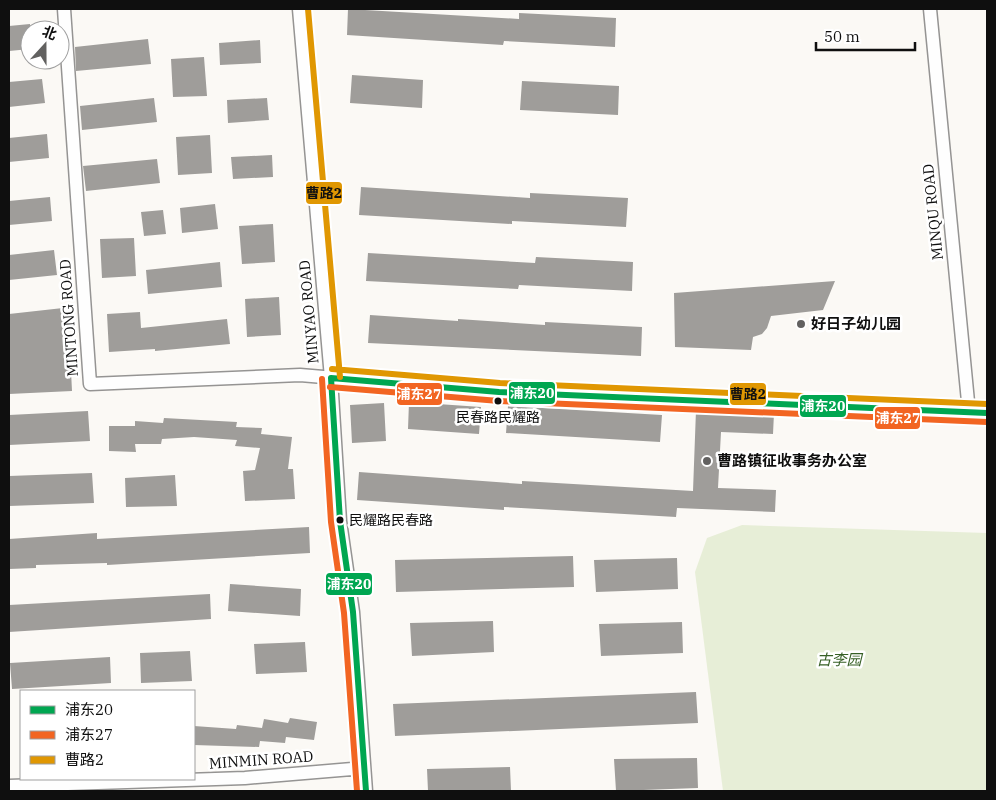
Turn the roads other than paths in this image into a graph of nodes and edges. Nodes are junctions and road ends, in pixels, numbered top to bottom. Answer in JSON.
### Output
{"nodes":[{"id":1,"x":64,"y":9,"type":"edge"},
{"id":2,"x":298,"y":9,"type":"edge"},
{"id":3,"x":930,"y":9,"type":"edge"},
{"id":4,"x":331,"y":378,"type":"junction"},
{"id":5,"x":969,"y":412,"type":"junction"},
{"id":6,"x":987,"y":413,"type":"edge"},
{"id":7,"x":364,"y":768,"type":"junction"},
{"id":8,"x":186,"y":780,"type":"edge"},
{"id":9,"x":195,"y":780,"type":"edge"},
{"id":10,"x":9,"y":786,"type":"edge"},
{"id":11,"x":366,"y":791,"type":"edge"}],
"edges":[{"from":1,"to":4,"type":"street","name":"MINTONG ROAD"},
{"from":2,"to":4,"type":"street","name":"MINYAO ROAD"},
{"from":3,"to":5,"type":"street","name":"MINQU ROAD"},
{"from":4,"to":5,"type":"street"},
{"from":4,"to":7,"type":"street","name":"MINYAO ROAD"},
{"from":5,"to":6,"type":"street"},
{"from":7,"to":9,"type":"street","name":"MINMIN ROAD"},
{"from":7,"to":11,"type":"street","name":"MINYAO ROAD"},
{"from":8,"to":10,"type":"street","name":"MINMIN ROAD"}]}
